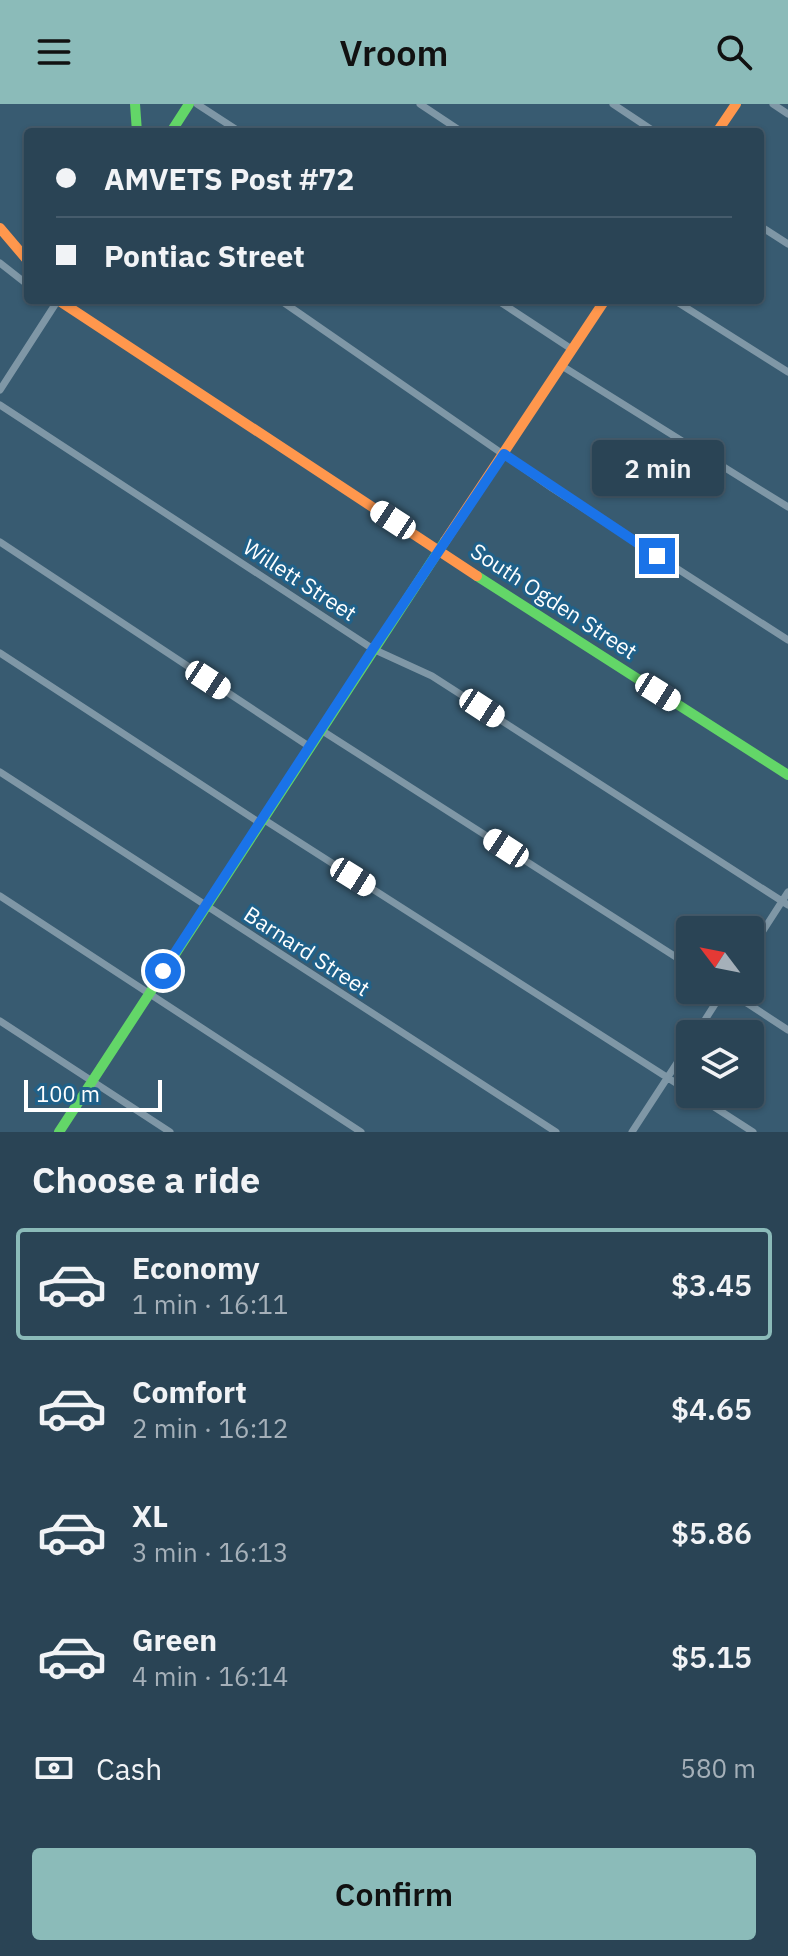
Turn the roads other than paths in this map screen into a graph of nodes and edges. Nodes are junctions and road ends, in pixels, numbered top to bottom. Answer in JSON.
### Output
{"nodes":[{"id":1,"x":135,"y":104,"type":"edge"},
{"id":2,"x":189,"y":104,"type":"edge"},
{"id":3,"x":197,"y":104,"type":"edge"},
{"id":4,"x":420,"y":104,"type":"edge"},
{"id":5,"x":613,"y":104,"type":"edge"},
{"id":6,"x":736,"y":104,"type":"edge"},
{"id":7,"x":773,"y":104,"type":"edge"},
{"id":8,"x":788,"y":114,"type":"edge"},
{"id":9,"x":137,"y":128,"type":"edge"},
{"id":10,"x":174,"y":128,"type":"edge"},
{"id":11,"x":234,"y":128,"type":"edge"},
{"id":12,"x":456,"y":128,"type":"edge"},
{"id":13,"x":649,"y":128,"type":"edge"},
{"id":14,"x":720,"y":128,"type":"edge"},
{"id":15,"x":0,"y":228,"type":"edge"},
{"id":16,"x":764,"y":229,"type":"edge"},
{"id":17,"x":788,"y":244,"type":"edge"},
{"id":18,"x":24,"y":254,"type":"edge"},
{"id":19,"x":0,"y":263,"type":"edge"},
{"id":20,"x":24,"y":282,"type":"edge"},
{"id":21,"x":55,"y":304,"type":"edge"},
{"id":22,"x":64,"y":304,"type":"edge"},
{"id":23,"x":286,"y":304,"type":"edge"},
{"id":24,"x":503,"y":304,"type":"edge"},
{"id":25,"x":602,"y":304,"type":"edge"},
{"id":26,"x":680,"y":304,"type":"edge"},
{"id":27,"x":573,"y":350,"type":"junction"},
{"id":28,"x":562,"y":366,"type":"junction"},
{"id":29,"x":788,"y":372,"type":"edge"},
{"id":30,"x":0,"y":390,"type":"edge"},
{"id":31,"x":0,"y":405,"type":"edge"},
{"id":32,"x":504,"y":454,"type":"junction"},
{"id":33,"x":788,"y":507,"type":"edge"},
{"id":34,"x":0,"y":542,"type":"edge"},
{"id":35,"x":439,"y":551,"type":"junction"},
{"id":36,"x":788,"y":640,"type":"edge"},
{"id":37,"x":373,"y":649,"type":"junction"},
{"id":38,"x":0,"y":653,"type":"edge"},
{"id":39,"x":321,"y":730,"type":"junction"},
{"id":40,"x":310,"y":747,"type":"junction"},
{"id":41,"x":0,"y":772,"type":"edge"},
{"id":42,"x":788,"y":775,"type":"edge"},
{"id":43,"x":261,"y":821,"type":"junction"},
{"id":44,"x":788,"y":892,"type":"edge"},
{"id":45,"x":0,"y":896,"type":"edge"},
{"id":46,"x":785,"y":903,"type":"edge"},
{"id":47,"x":205,"y":907,"type":"junction"},
{"id":48,"x":764,"y":932,"type":"edge"},
{"id":49,"x":676,"y":957,"type":"edge"},
{"id":50,"x":149,"y":993,"type":"junction"},
{"id":51,"x":748,"y":1004,"type":"edge"},
{"id":52,"x":0,"y":1021,"type":"edge"},
{"id":53,"x":788,"y":1030,"type":"edge"},
{"id":54,"x":676,"y":1065,"type":"edge"},
{"id":55,"x":668,"y":1077,"type":"junction"},
{"id":56,"x":92,"y":1081,"type":"junction"},
{"id":57,"x":676,"y":1082,"type":"edge"},
{"id":58,"x":715,"y":1108,"type":"edge"},
{"id":59,"x":59,"y":1132,"type":"edge"},
{"id":60,"x":170,"y":1132,"type":"edge"},
{"id":61,"x":361,"y":1132,"type":"edge"},
{"id":62,"x":556,"y":1132,"type":"edge"},
{"id":63,"x":632,"y":1132,"type":"edge"},
{"id":64,"x":753,"y":1132,"type":"edge"}],
"edges":[{"from":1,"to":9,"type":"main road"},
{"from":2,"to":10,"type":"main road"},
{"from":3,"to":11,"type":"street"},
{"from":4,"to":12,"type":"street"},
{"from":5,"to":13,"type":"street"},
{"from":6,"to":14,"type":"main road"},
{"from":7,"to":8,"type":"street"},
{"from":15,"to":18,"type":"main road"},
{"from":16,"to":17,"type":"street"},
{"from":19,"to":20,"type":"street"},
{"from":21,"to":30,"type":"street"},
{"from":22,"to":35,"type":"main road","name":"South Ogden Street"},
{"from":23,"to":32,"type":"street"},
{"from":24,"to":27,"type":"street"},
{"from":25,"to":27,"type":"main road"},
{"from":26,"to":29,"type":"street"},
{"from":27,"to":28,"type":"main road"},
{"from":28,"to":32,"type":"main road"},
{"from":28,"to":33,"type":"street"},
{"from":31,"to":37,"type":"street","name":"Willett Street"},
{"from":32,"to":35,"type":"main road"},
{"from":32,"to":36,"type":"street"},
{"from":34,"to":40,"type":"street"},
{"from":35,"to":37,"type":"main road"},
{"from":35,"to":42,"type":"main road","name":"South Ogden Street"},
{"from":37,"to":39,"type":"main road"},
{"from":37,"to":46,"type":"street","name":"Willett Street"},
{"from":38,"to":43,"type":"street"},
{"from":39,"to":40,"type":"main road"},
{"from":39,"to":49,"type":"street"},
{"from":40,"to":43,"type":"main road"},
{"from":41,"to":47,"type":"street","name":"Barnard Street"},
{"from":43,"to":47,"type":"main road"},
{"from":43,"to":55,"type":"street"},
{"from":44,"to":46,"type":"street"},
{"from":45,"to":50,"type":"street"},
{"from":46,"to":48,"type":"street"},
{"from":47,"to":50,"type":"main road"},
{"from":47,"to":62,"type":"street","name":"Barnard Street"},
{"from":50,"to":56,"type":"main road"},
{"from":50,"to":61,"type":"street"},
{"from":51,"to":53,"type":"street"},
{"from":52,"to":56,"type":"street"},
{"from":54,"to":55,"type":"street"},
{"from":55,"to":57,"type":"street"},
{"from":55,"to":63,"type":"street"},
{"from":56,"to":59,"type":"main road"},
{"from":56,"to":60,"type":"street"},
{"from":58,"to":64,"type":"street"}]}
